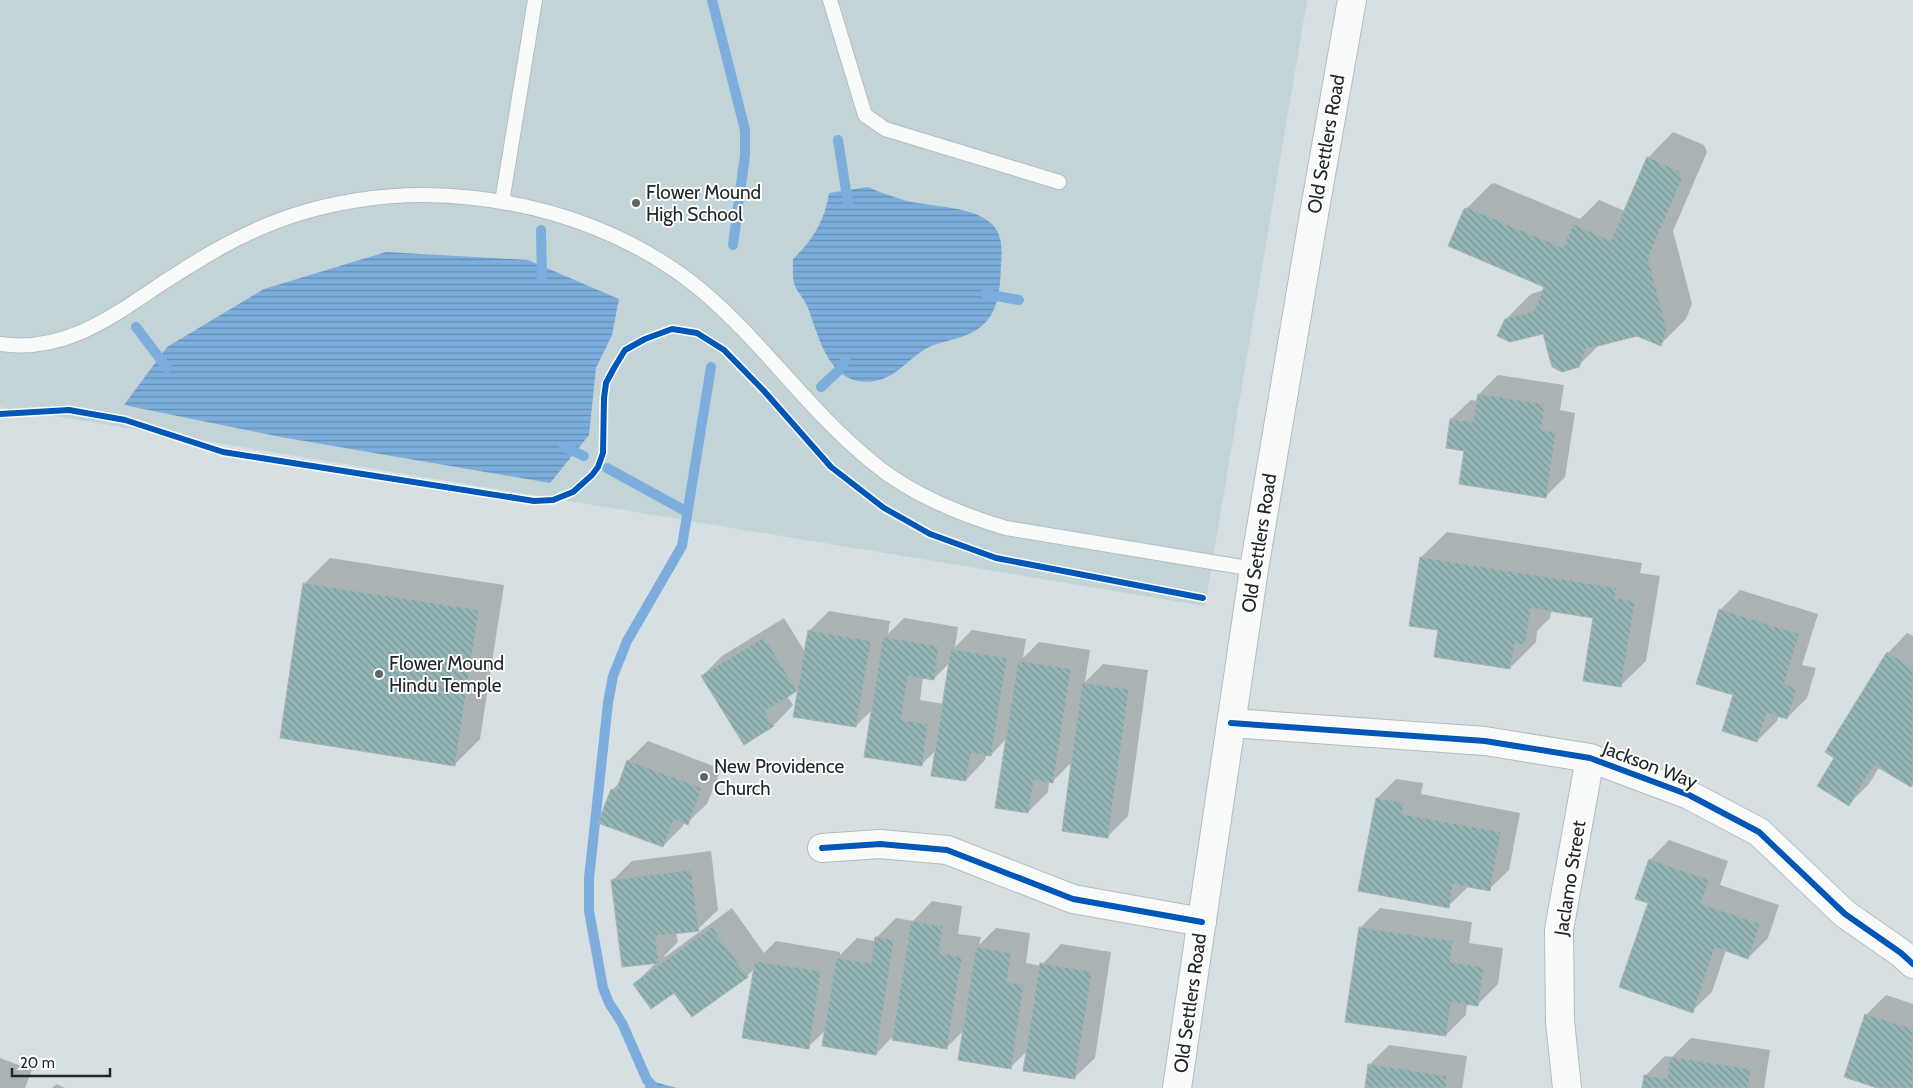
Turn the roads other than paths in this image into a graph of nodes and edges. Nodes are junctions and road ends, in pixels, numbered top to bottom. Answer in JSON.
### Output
{"nodes":[{"id":1,"x":535,"y":0,"type":"edge"},
{"id":2,"x":830,"y":0,"type":"edge"},
{"id":3,"x":1352,"y":0,"type":"edge"},
{"id":4,"x":1059,"y":182,"type":"dead end"},
{"id":5,"x":502,"y":202,"type":"junction"},
{"id":6,"x":0,"y":344,"type":"edge"},
{"id":7,"x":1254,"y":569,"type":"junction"},
{"id":8,"x":1231,"y":723,"type":"junction"},
{"id":9,"x":1590,"y":758,"type":"junction"},
{"id":10,"x":822,"y":848,"type":"dead end"},
{"id":11,"x":1202,"y":922,"type":"junction"},
{"id":12,"x":1913,"y":964,"type":"edge"},
{"id":13,"x":1177,"y":1088,"type":"edge"},
{"id":14,"x":1567,"y":1088,"type":"edge"}],
"edges":[{"from":1,"to":5,"type":"lane"},
{"from":2,"to":4,"type":"lane"},
{"from":3,"to":7,"type":"street","name":"Old Settlers Road"},
{"from":5,"to":6,"type":"lane"},
{"from":5,"to":7,"type":"lane"},
{"from":7,"to":8,"type":"street","name":"Old Settlers Road"},
{"from":8,"to":9,"type":"street","name":"Jackson Way"},
{"from":8,"to":11,"type":"street","name":"Old Settlers Road"},
{"from":9,"to":12,"type":"street","name":"Jackson Way"},
{"from":9,"to":14,"type":"street","name":"Jaclamo Street"},
{"from":10,"to":11,"type":"street"},
{"from":11,"to":13,"type":"street","name":"Old Settlers Road"}]}
